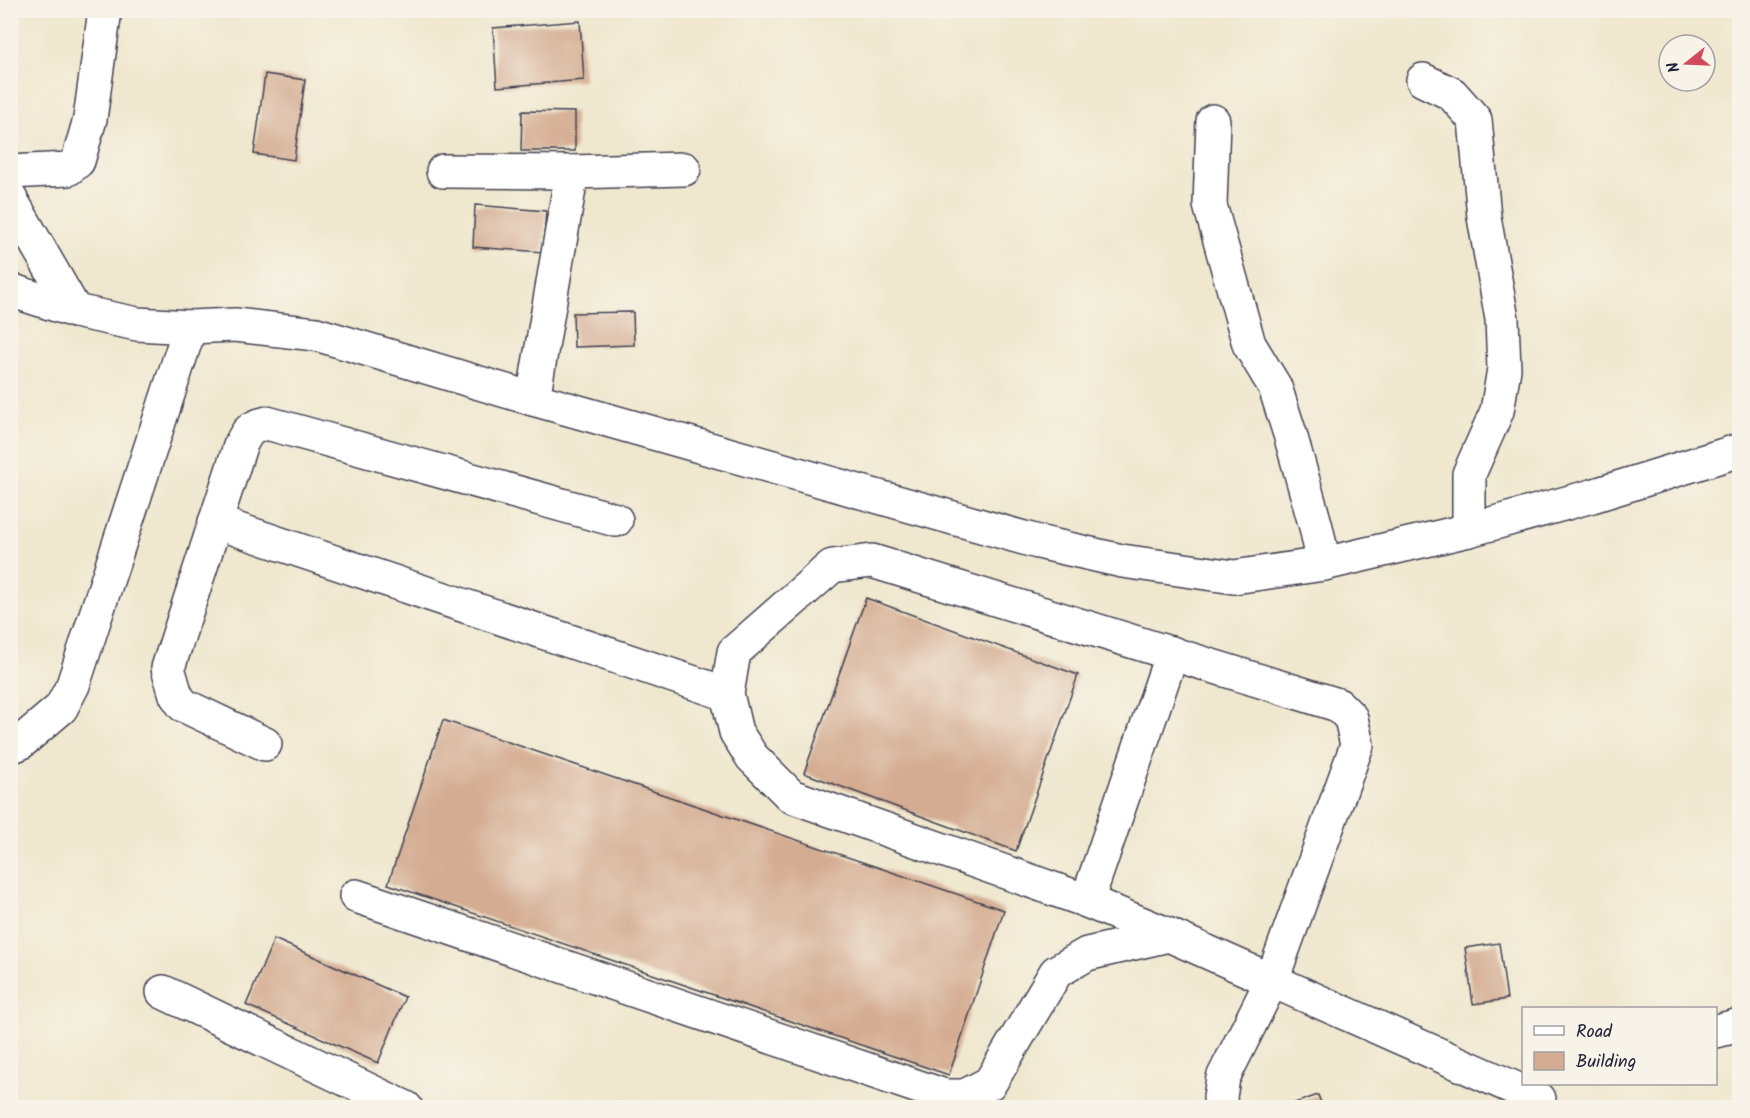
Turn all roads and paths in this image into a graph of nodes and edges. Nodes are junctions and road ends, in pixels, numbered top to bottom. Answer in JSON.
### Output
{"nodes":[{"id":1,"x":105,"y":10,"type":"edge"},
{"id":2,"x":1424,"y":80,"type":"dead end"},
{"id":3,"x":1213,"y":121,"type":"dead end"},
{"id":4,"x":684,"y":169,"type":"dead end"},
{"id":5,"x":443,"y":171,"type":"dead end"},
{"id":6,"x":10,"y":172,"type":"edge"},
{"id":7,"x":572,"y":172,"type":"junction"},
{"id":8,"x":10,"y":198,"type":"edge"},
{"id":9,"x":10,"y":290,"type":"edge"},
{"id":10,"x":75,"y":311,"type":"junction"},
{"id":11,"x":189,"y":327,"type":"junction"},
{"id":12,"x":533,"y":399,"type":"junction"},
{"id":13,"x":1740,"y":450,"type":"edge"},
{"id":14,"x":616,"y":520,"type":"dead end"},
{"id":15,"x":215,"y":522,"type":"junction"},
{"id":16,"x":1469,"y":530,"type":"junction"},
{"id":17,"x":1324,"y":564,"type":"junction"},
{"id":18,"x":1172,"y":653,"type":"junction"},
{"id":19,"x":727,"y":694,"type":"junction"},
{"id":20,"x":265,"y":744,"type":"dead end"},
{"id":21,"x":10,"y":747,"type":"edge"},
{"id":22,"x":356,"y":896,"type":"dead end"},
{"id":23,"x":1087,"y":901,"type":"junction"},
{"id":24,"x":1169,"y":935,"type":"junction"},
{"id":25,"x":1272,"y":980,"type":"junction"},
{"id":26,"x":163,"y":992,"type":"dead end"},
{"id":27,"x":1740,"y":1026,"type":"edge"},
{"id":28,"x":1717,"y":1031,"type":"edge"},
{"id":29,"x":1543,"y":1096,"type":"edge"},
{"id":30,"x":406,"y":1107,"type":"edge"},
{"id":31,"x":1221,"y":1107,"type":"edge"}],
"edges":[{"from":1,"to":6,"type":"street"},
{"from":2,"to":16,"type":"street"},
{"from":3,"to":17,"type":"street"},
{"from":4,"to":7,"type":"street"},
{"from":5,"to":7,"type":"street"},
{"from":7,"to":12,"type":"street"},
{"from":8,"to":10,"type":"street"},
{"from":9,"to":10,"type":"street"},
{"from":10,"to":11,"type":"street"},
{"from":11,"to":12,"type":"street"},
{"from":11,"to":21,"type":"street"},
{"from":12,"to":17,"type":"street"},
{"from":13,"to":16,"type":"street"},
{"from":14,"to":15,"type":"street"},
{"from":15,"to":19,"type":"street"},
{"from":15,"to":20,"type":"street"},
{"from":16,"to":17,"type":"street"},
{"from":18,"to":19,"type":"street"},
{"from":18,"to":23,"type":"street"},
{"from":18,"to":25,"type":"street"},
{"from":19,"to":23,"type":"street"},
{"from":22,"to":24,"type":"street"},
{"from":23,"to":24,"type":"street"},
{"from":24,"to":25,"type":"street"},
{"from":25,"to":29,"type":"street"},
{"from":25,"to":31,"type":"street"},
{"from":26,"to":30,"type":"street"},
{"from":27,"to":28,"type":"street"}]}
